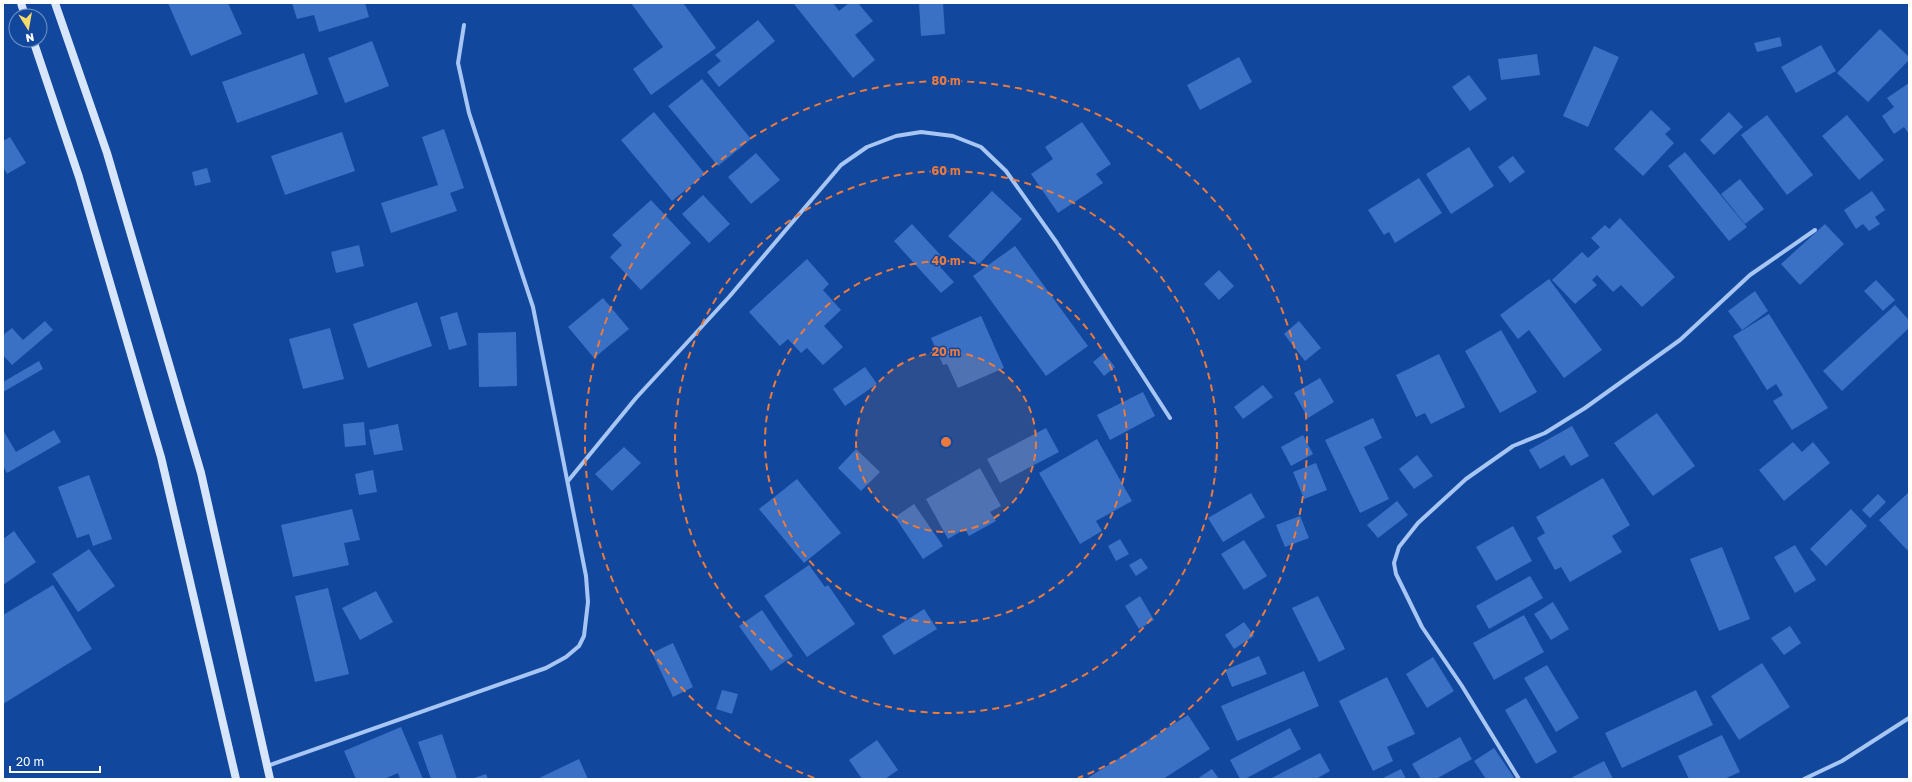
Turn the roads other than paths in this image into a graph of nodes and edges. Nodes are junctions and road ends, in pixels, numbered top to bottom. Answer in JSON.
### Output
{"nodes":[{"id":1,"x":55,"y":3,"type":"edge"},
{"id":2,"x":464,"y":25,"type":"dead end"},
{"id":3,"x":36,"y":48,"type":"edge"},
{"id":4,"x":1815,"y":230,"type":"dead end"},
{"id":5,"x":1170,"y":418,"type":"dead end"},
{"id":6,"x":568,"y":481,"type":"junction"},
{"id":7,"x":1909,"y":718,"type":"edge"},
{"id":8,"x":267,"y":766,"type":"junction"},
{"id":9,"x":236,"y":779,"type":"edge"},
{"id":10,"x":270,"y":779,"type":"edge"},
{"id":11,"x":1519,"y":779,"type":"edge"},
{"id":12,"x":1804,"y":779,"type":"edge"}],
"edges":[{"from":1,"to":8,"type":"main road"},
{"from":2,"to":6,"type":"street"},
{"from":3,"to":9,"type":"main road"},
{"from":4,"to":11,"type":"street"},
{"from":5,"to":6,"type":"street"},
{"from":6,"to":8,"type":"street"},
{"from":7,"to":12,"type":"street"},
{"from":8,"to":10,"type":"main road"}]}
